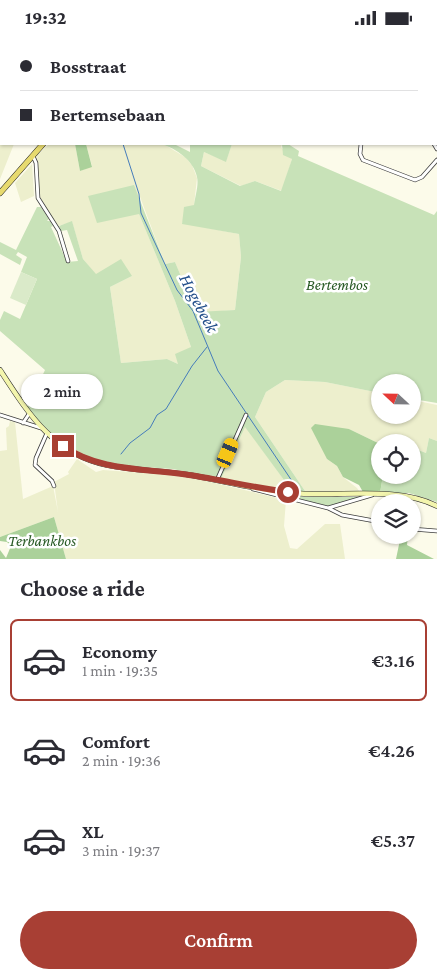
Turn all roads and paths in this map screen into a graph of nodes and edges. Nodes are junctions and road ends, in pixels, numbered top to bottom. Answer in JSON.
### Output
{"nodes":[{"id":1,"x":42,"y":145,"type":"edge"},
{"id":2,"x":361,"y":145,"type":"edge"},
{"id":3,"x":33,"y":155,"type":"junction"},
{"id":4,"x":437,"y":160,"type":"edge"},
{"id":5,"x":0,"y":193,"type":"edge"},
{"id":6,"x":68,"y":261,"type":"dead end"},
{"id":7,"x":0,"y":370,"type":"edge"},
{"id":8,"x":29,"y":414,"type":"junction"},
{"id":9,"x":0,"y":415,"type":"edge"},
{"id":10,"x":246,"y":415,"type":"dead end"},
{"id":11,"x":24,"y":423,"type":"junction"},
{"id":12,"x":41,"y":428,"type":"junction"},
{"id":13,"x":47,"y":433,"type":"junction"},
{"id":14,"x":217,"y":481,"type":"junction"},
{"id":15,"x":54,"y":486,"type":"dead end"},
{"id":16,"x":252,"y":488,"type":"junction"},
{"id":17,"x":371,"y":495,"type":"edge"},
{"id":18,"x":371,"y":495,"type":"edge"},
{"id":19,"x":421,"y":500,"type":"edge"},
{"id":20,"x":437,"y":506,"type":"edge"},
{"id":21,"x":328,"y":508,"type":"junction"},
{"id":22,"x":371,"y":519,"type":"edge"},
{"id":23,"x":421,"y":530,"type":"edge"},
{"id":24,"x":437,"y":531,"type":"edge"}],
"edges":[{"from":1,"to":3,"type":"main road"},
{"from":2,"to":4,"type":"street"},
{"from":3,"to":5,"type":"main road"},
{"from":3,"to":6,"type":"street"},
{"from":7,"to":8,"type":"street"},
{"from":8,"to":11,"type":"street"},
{"from":8,"to":12,"type":"street"},
{"from":9,"to":11,"type":"street"},
{"from":10,"to":14,"type":"street"},
{"from":11,"to":12,"type":"street"},
{"from":12,"to":13,"type":"street"},
{"from":13,"to":14,"type":"street"},
{"from":13,"to":15,"type":"street"},
{"from":14,"to":16,"type":"street"},
{"from":16,"to":17,"type":"street"},
{"from":16,"to":21,"type":"street"},
{"from":18,"to":21,"type":"street"},
{"from":19,"to":20,"type":"street"},
{"from":21,"to":22,"type":"street"},
{"from":23,"to":24,"type":"street"}]}
